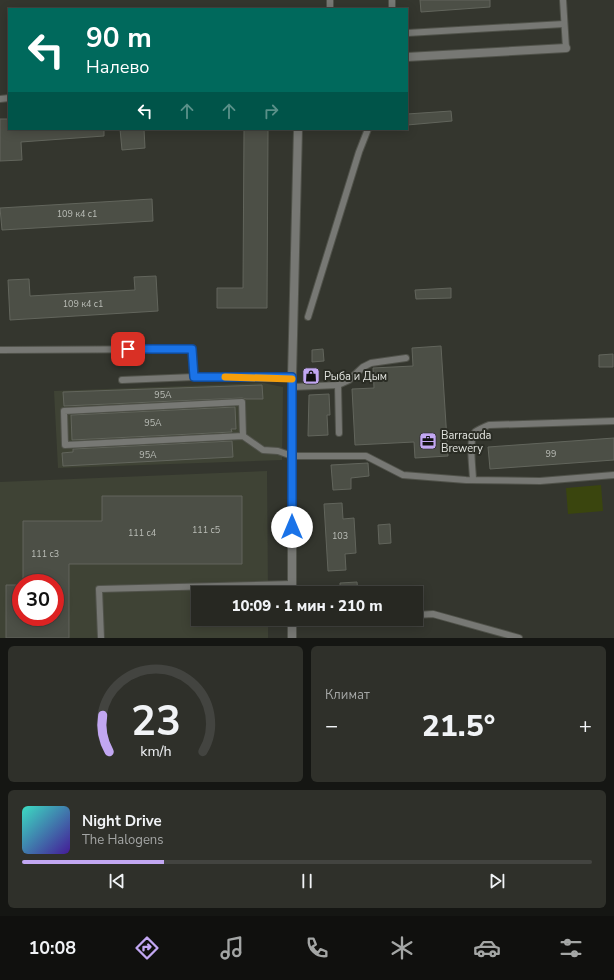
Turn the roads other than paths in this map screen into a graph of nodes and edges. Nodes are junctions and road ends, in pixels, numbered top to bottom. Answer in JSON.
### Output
{"nodes":[{"id":1,"x":563,"y":0,"type":"edge"},
{"id":2,"x":564,"y":24,"type":"junction"},
{"id":3,"x":408,"y":33,"type":"edge"},
{"id":4,"x":566,"y":48,"type":"joint"},
{"id":5,"x":408,"y":57,"type":"edge"},
{"id":6,"x":298,"y":130,"type":"edge"},
{"id":7,"x":368,"y":130,"type":"edge"},
{"id":8,"x":308,"y":317,"type":"dead end"},
{"id":9,"x":0,"y":350,"type":"edge"},
{"id":10,"x":406,"y":358,"type":"dead end"},
{"id":11,"x":194,"y":377,"type":"junction"},
{"id":12,"x":292,"y":377,"type":"junction"},
{"id":13,"x":122,"y":380,"type":"dead end"},
{"id":14,"x":338,"y":385,"type":"junction"},
{"id":15,"x":292,"y":387,"type":"junction"},
{"id":16,"x":614,"y":421,"type":"edge"},
{"id":17,"x":339,"y":433,"type":"dead end"},
{"id":18,"x":243,"y":436,"type":"junction"},
{"id":19,"x":292,"y":456,"type":"junction"},
{"id":20,"x":614,"y":475,"type":"edge"},
{"id":21,"x":473,"y":480,"type":"junction"},
{"id":22,"x":292,"y":584,"type":"joint"},
{"id":23,"x":423,"y":615,"type":"edge"},
{"id":24,"x":292,"y":626,"type":"edge"},
{"id":25,"x":101,"y":638,"type":"edge"},
{"id":26,"x":292,"y":638,"type":"edge"},
{"id":27,"x":519,"y":638,"type":"edge"}],
"edges":[{"from":1,"to":2,"type":"lane"},
{"from":2,"to":3,"type":"lane"},
{"from":2,"to":4,"type":"lane"},
{"from":4,"to":5,"type":"street"},
{"from":6,"to":12,"type":"street"},
{"from":7,"to":8,"type":"lane"},
{"from":9,"to":11,"type":"lane"},
{"from":10,"to":14,"type":"lane"},
{"from":11,"to":12,"type":"lane"},
{"from":11,"to":13,"type":"lane"},
{"from":12,"to":15,"type":"street"},
{"from":14,"to":15,"type":"lane"},
{"from":14,"to":17,"type":"lane"},
{"from":15,"to":19,"type":"street"},
{"from":16,"to":21,"type":"lane"},
{"from":18,"to":18,"type":"lane"},
{"from":18,"to":19,"type":"lane"},
{"from":19,"to":21,"type":"lane"},
{"from":19,"to":22,"type":"street"},
{"from":20,"to":21,"type":"lane"},
{"from":22,"to":25,"type":"lane"},
{"from":23,"to":27,"type":"lane"},
{"from":24,"to":26,"type":"street"}]}
